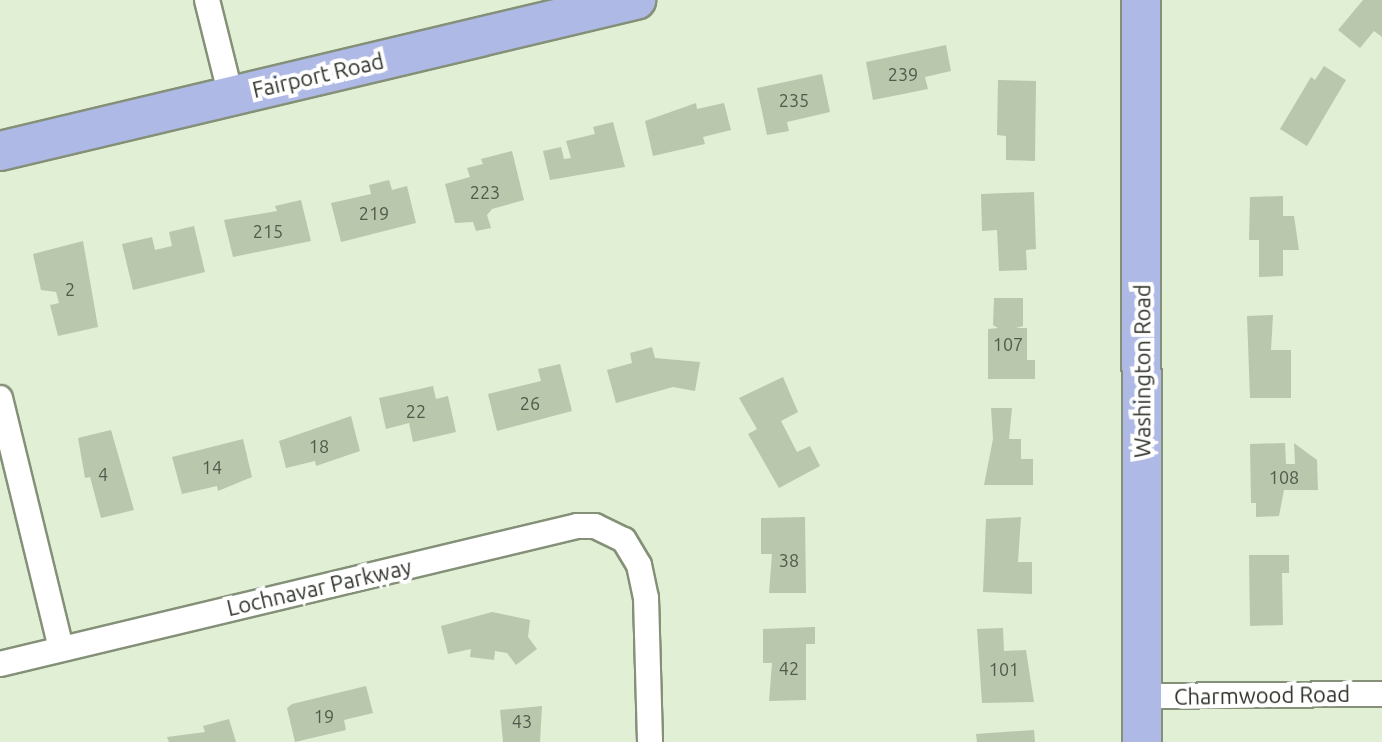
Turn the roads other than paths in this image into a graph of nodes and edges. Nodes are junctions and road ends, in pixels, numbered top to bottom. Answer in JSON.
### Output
{"nodes":[{"id":1,"x":207,"y":0,"type":"edge"},
{"id":2,"x":636,"y":0,"type":"edge"},
{"id":3,"x":1141,"y":0,"type":"edge"},
{"id":4,"x":231,"y":96,"type":"junction"},
{"id":5,"x":0,"y":151,"type":"edge"},
{"id":6,"x":0,"y":398,"type":"edge"},
{"id":7,"x":61,"y":648,"type":"junction"},
{"id":8,"x":0,"y":664,"type":"edge"},
{"id":9,"x":1382,"y":694,"type":"edge"},
{"id":10,"x":1142,"y":696,"type":"junction"},
{"id":11,"x":650,"y":742,"type":"edge"},
{"id":12,"x":1142,"y":742,"type":"edge"}],
"edges":[{"from":1,"to":4,"type":"street"},
{"from":2,"to":4,"type":"main road","name":"Fairport Road"},
{"from":3,"to":10,"type":"main road","name":"Washington Road"},
{"from":4,"to":5,"type":"main road","name":"Fairport Road"},
{"from":6,"to":7,"type":"street"},
{"from":7,"to":8,"type":"street","name":"Lochnavar Parkway"},
{"from":7,"to":11,"type":"street","name":"Lochnavar Parkway"},
{"from":9,"to":10,"type":"street","name":"Charmwood Road"},
{"from":10,"to":12,"type":"main road","name":"Washington Road"}]}
